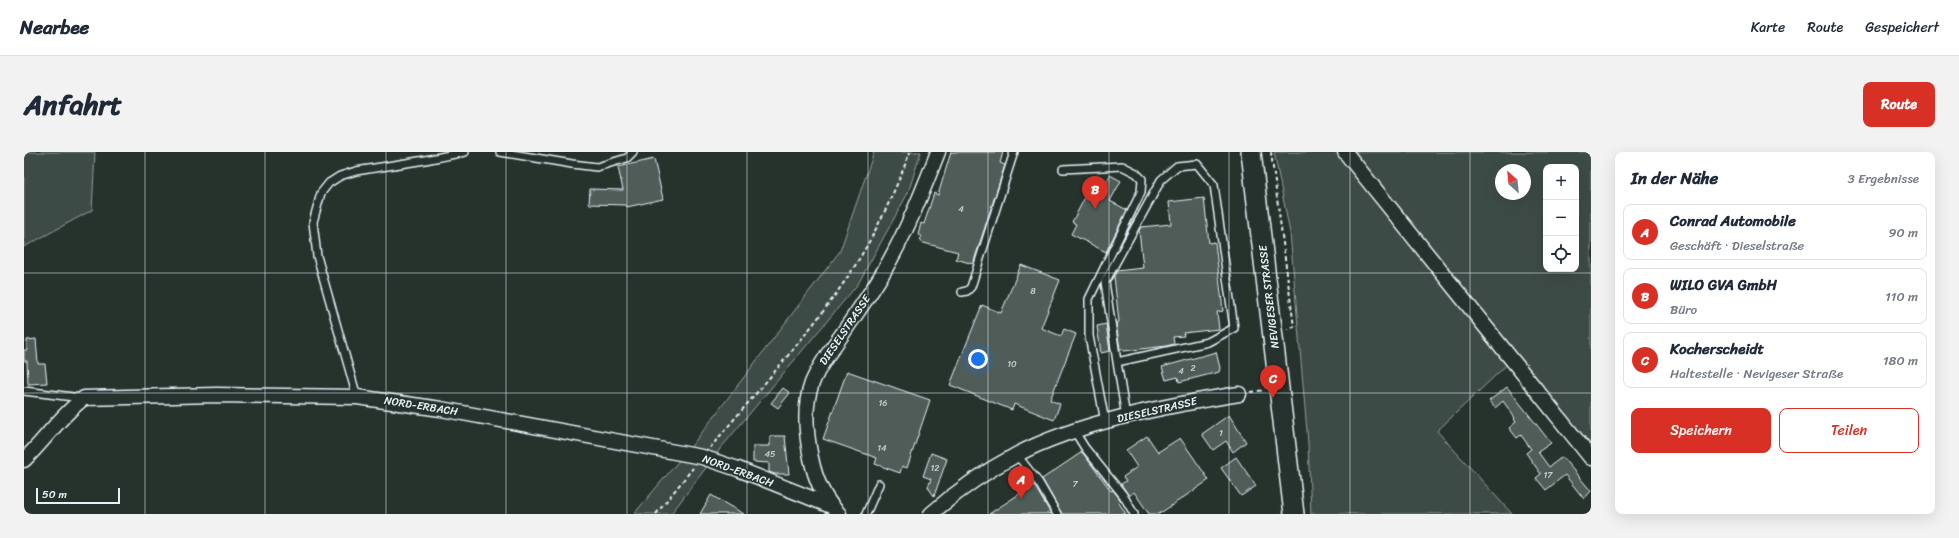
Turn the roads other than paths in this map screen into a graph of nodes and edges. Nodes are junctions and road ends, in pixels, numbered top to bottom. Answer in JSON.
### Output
{"nodes":[{"id":1,"x":465,"y":152,"type":"edge"},
{"id":2,"x":500,"y":152,"type":"edge"},
{"id":3,"x":633,"y":152,"type":"edge"},
{"id":4,"x":938,"y":152,"type":"edge"},
{"id":5,"x":1014,"y":152,"type":"edge"},
{"id":6,"x":1252,"y":152,"type":"edge"},
{"id":7,"x":1263,"y":152,"type":"edge"},
{"id":8,"x":1345,"y":152,"type":"edge"},
{"id":9,"x":1063,"y":169,"type":"dead end"},
{"id":10,"x":962,"y":292,"type":"dead end"},
{"id":11,"x":1117,"y":362,"type":"junction"},
{"id":12,"x":24,"y":391,"type":"edge"},
{"id":13,"x":1239,"y":394,"type":"road end"},
{"id":14,"x":357,"y":397,"type":"junction"},
{"id":15,"x":84,"y":398,"type":"junction"},
{"id":16,"x":1126,"y":417,"type":"junction"},
{"id":17,"x":1105,"y":422,"type":"junction"},
{"id":18,"x":1074,"y":432,"type":"junction"},
{"id":19,"x":1017,"y":455,"type":"junction"},
{"id":20,"x":1591,"y":458,"type":"edge"},
{"id":21,"x":24,"y":460,"type":"edge"},
{"id":22,"x":879,"y":484,"type":"dead end"},
{"id":23,"x":835,"y":510,"type":"edge"},
{"id":24,"x":866,"y":514,"type":"edge"},
{"id":25,"x":931,"y":514,"type":"edge"},
{"id":26,"x":1058,"y":514,"type":"edge"},
{"id":27,"x":1134,"y":514,"type":"edge"},
{"id":28,"x":1294,"y":514,"type":"edge"},
{"id":29,"x":1305,"y":514,"type":"edge"}],
"edges":[{"from":1,"to":14,"type":"lane"},
{"from":2,"to":3,"type":"lane"},
{"from":4,"to":23,"type":"street","name":"DIESELSTRASSE"},
{"from":5,"to":10,"type":"lane"},
{"from":6,"to":28,"type":"main road","name":"NEVIGESER STRASSE"},
{"from":7,"to":29,"type":"main road","name":"NEVIGESER STRASSE"},
{"from":8,"to":20,"type":"street"},
{"from":9,"to":17,"type":"lane"},
{"from":11,"to":11,"type":"lane"},
{"from":11,"to":16,"type":"lane"},
{"from":12,"to":15,"type":"lane"},
{"from":13,"to":16,"type":"street","name":"DIESELSTRASSE"},
{"from":14,"to":15,"type":"street","name":"NORD-ERBACH"},
{"from":14,"to":23,"type":"street","name":"NORD-ERBACH"},
{"from":15,"to":21,"type":"street"},
{"from":16,"to":17,"type":"street","name":"DIESELSTRASSE"},
{"from":17,"to":18,"type":"street","name":"DIESELSTRASSE"},
{"from":18,"to":19,"type":"street","name":"DIESELSTRASSE"},
{"from":18,"to":27,"type":"lane"},
{"from":19,"to":25,"type":"street","name":"DIESELSTRASSE"},
{"from":19,"to":26,"type":"lane"},
{"from":22,"to":24,"type":"lane"}]}
